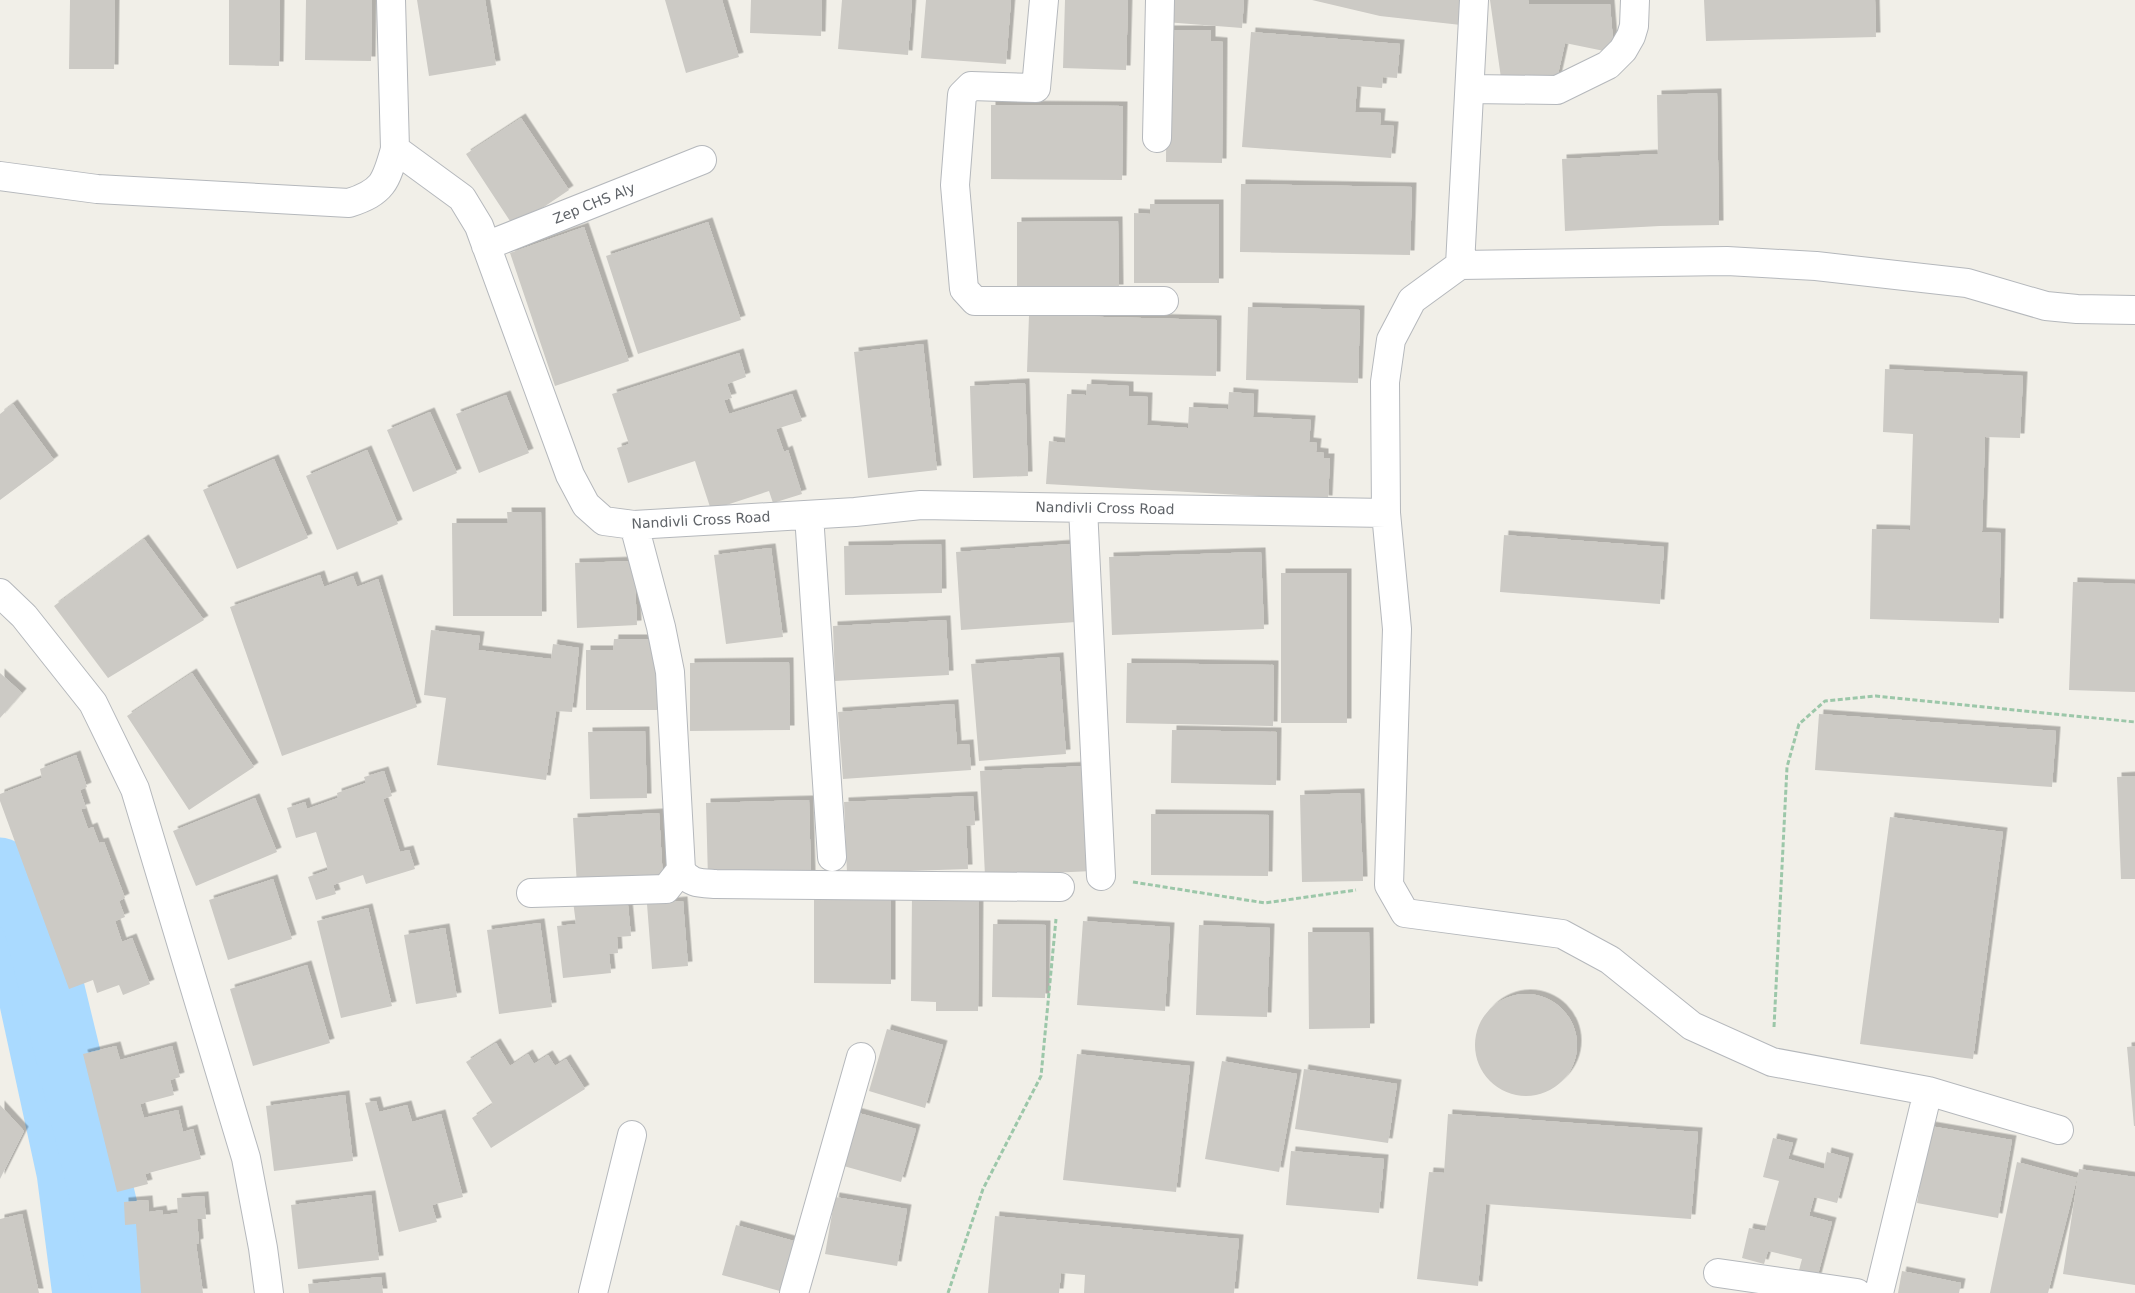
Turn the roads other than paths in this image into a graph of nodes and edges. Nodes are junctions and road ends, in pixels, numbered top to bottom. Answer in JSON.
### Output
{"nodes":[{"id":1,"x":391,"y":0,"type":"edge"},
{"id":2,"x":1044,"y":0,"type":"edge"},
{"id":3,"x":1160,"y":0,"type":"edge"},
{"id":4,"x":1474,"y":0,"type":"edge"},
{"id":5,"x":1635,"y":0,"type":"edge"},
{"id":6,"x":1470,"y":89,"type":"junction"},
{"id":7,"x":1157,"y":138,"type":"dead end"},
{"id":8,"x":395,"y":149,"type":"junction"},
{"id":9,"x":702,"y":160,"type":"dead end"},
{"id":10,"x":0,"y":176,"type":"edge"},
{"id":11,"x":486,"y":246,"type":"junction"},
{"id":12,"x":1460,"y":264,"type":"junction"},
{"id":13,"x":1164,"y":301,"type":"dead end"},
{"id":14,"x":2135,"y":310,"type":"edge"},
{"id":15,"x":1083,"y":508,"type":"junction"},
{"id":16,"x":1386,"y":513,"type":"junction"},
{"id":17,"x":809,"y":515,"type":"junction"},
{"id":18,"x":634,"y":525,"type":"junction"},
{"id":19,"x":0,"y":593,"type":"edge"},
{"id":20,"x":832,"y":857,"type":"dead end"},
{"id":21,"x":681,"y":870,"type":"junction"},
{"id":22,"x":1101,"y":876,"type":"road end"},
{"id":23,"x":1060,"y":887,"type":"road end"},
{"id":24,"x":531,"y":893,"type":"dead end"},
{"id":25,"x":861,"y":1057,"type":"dead end"},
{"id":26,"x":1928,"y":1091,"type":"junction"},
{"id":27,"x":2059,"y":1130,"type":"dead end"},
{"id":28,"x":632,"y":1135,"type":"dead end"},
{"id":29,"x":1718,"y":1273,"type":"dead end"},
{"id":30,"x":269,"y":1293,"type":"edge"},
{"id":31,"x":593,"y":1293,"type":"edge"},
{"id":32,"x":794,"y":1293,"type":"edge"},
{"id":33,"x":1857,"y":1293,"type":"edge"},
{"id":34,"x":1879,"y":1293,"type":"edge"}],
"edges":[{"from":1,"to":8,"type":"street"},
{"from":2,"to":13,"type":"street"},
{"from":3,"to":7,"type":"street"},
{"from":4,"to":6,"type":"street"},
{"from":5,"to":6,"type":"street"},
{"from":6,"to":12,"type":"street"},
{"from":8,"to":10,"type":"street"},
{"from":8,"to":11,"type":"street","name":"Nandivli Cross Road"},
{"from":9,"to":11,"type":"street","name":"Zep CHS Aly"},
{"from":11,"to":18,"type":"street","name":"Nandivli Cross Road"},
{"from":12,"to":14,"type":"street"},
{"from":12,"to":16,"type":"street"},
{"from":15,"to":16,"type":"street","name":"Nandivli Cross Road"},
{"from":15,"to":17,"type":"street","name":"Nandivli Cross Road"},
{"from":15,"to":22,"type":"street"},
{"from":16,"to":26,"type":"street"},
{"from":17,"to":18,"type":"street","name":"Nandivli Cross Road"},
{"from":17,"to":20,"type":"street"},
{"from":18,"to":21,"type":"street"},
{"from":19,"to":30,"type":"street"},
{"from":21,"to":23,"type":"street"},
{"from":21,"to":24,"type":"street"},
{"from":25,"to":32,"type":"street"},
{"from":26,"to":27,"type":"street"},
{"from":26,"to":34,"type":"street"},
{"from":28,"to":31,"type":"street"},
{"from":29,"to":33,"type":"street"}]}
